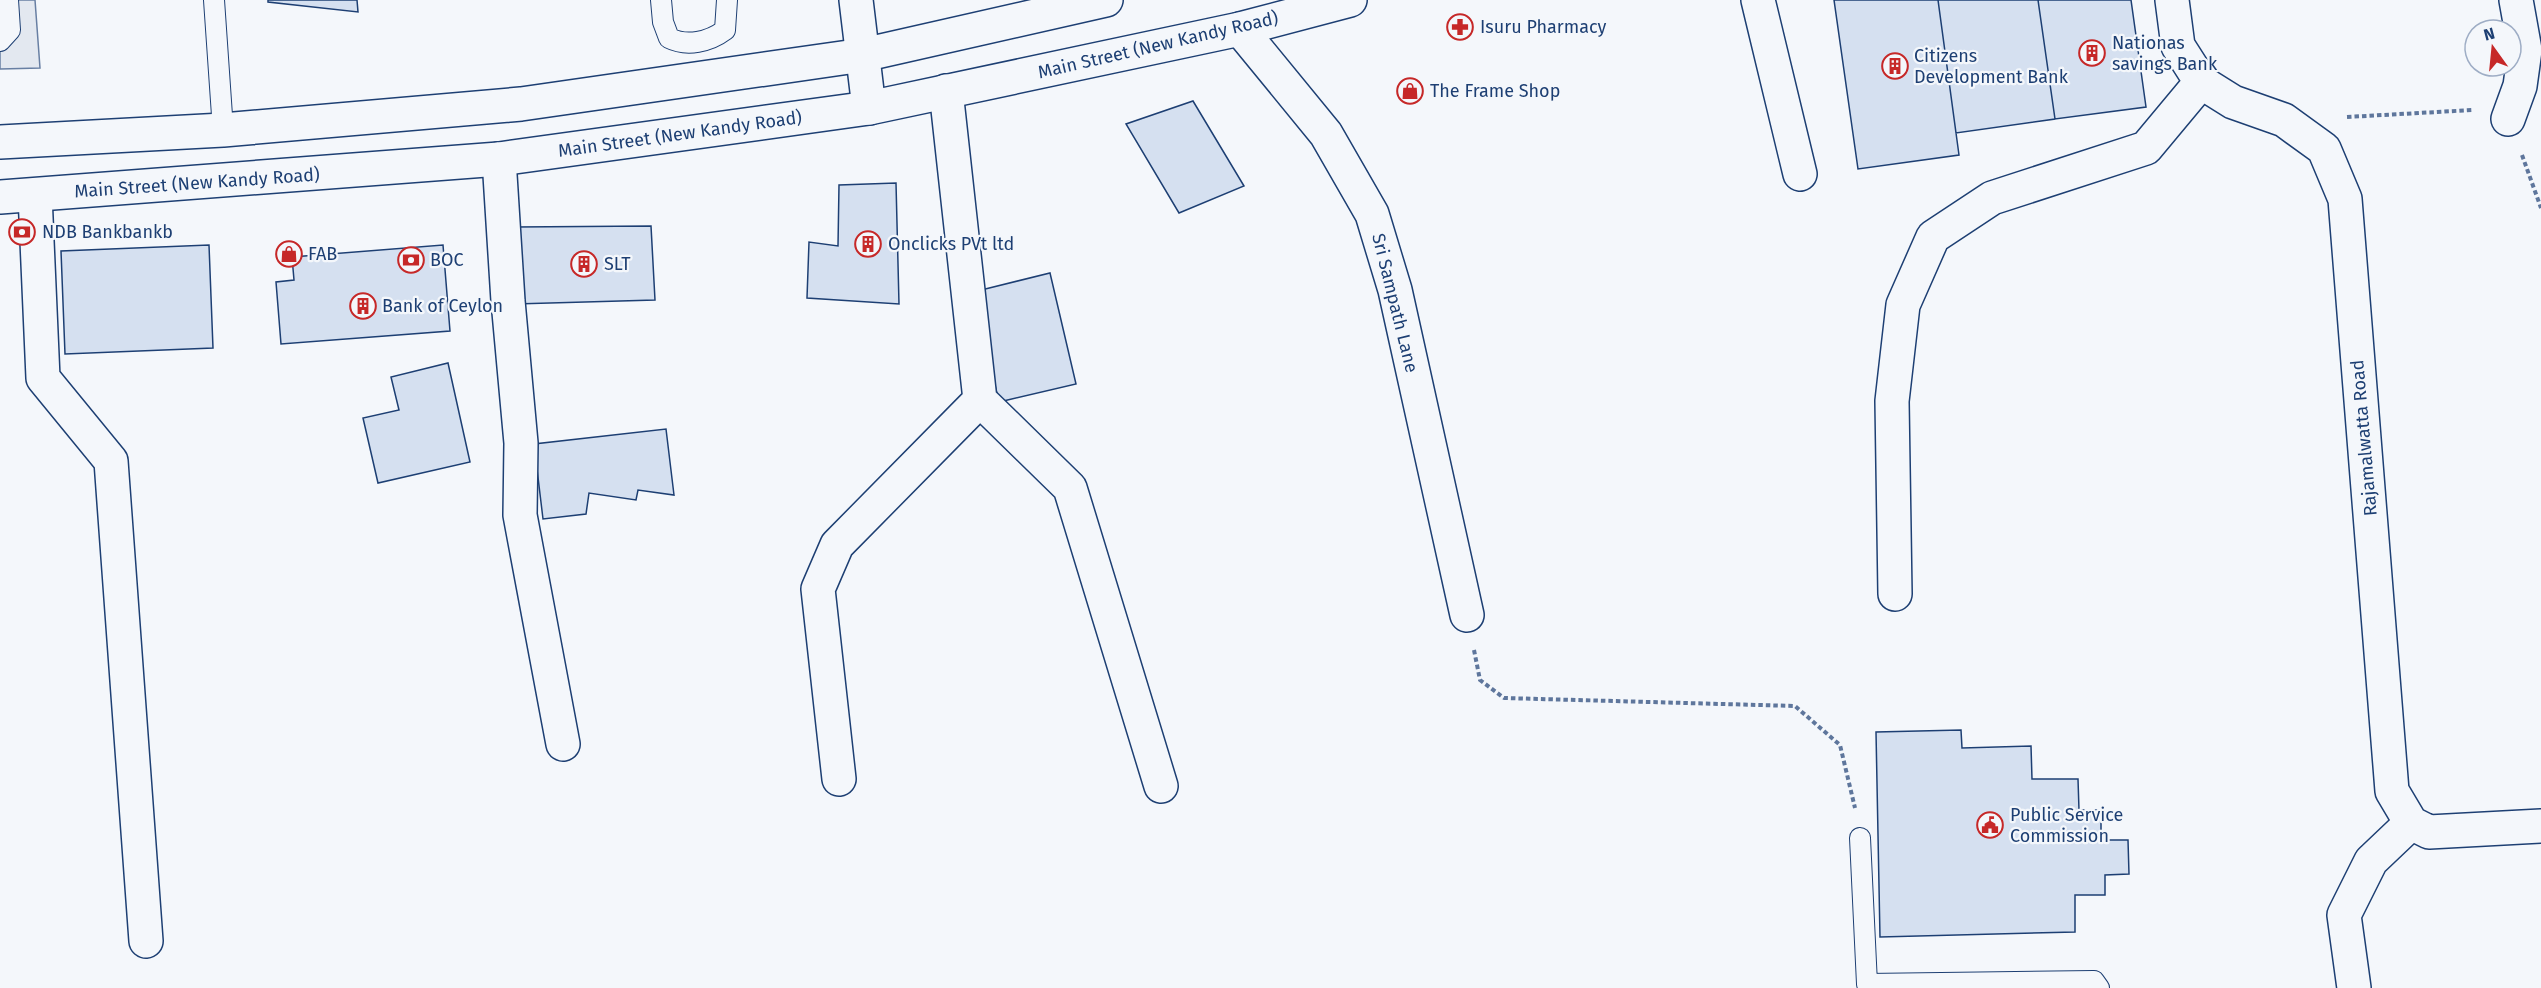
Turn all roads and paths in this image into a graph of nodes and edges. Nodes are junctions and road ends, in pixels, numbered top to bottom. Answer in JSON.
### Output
{"nodes":[{"id":1,"x":8,"y":0,"type":"edge"},
{"id":2,"x":214,"y":0,"type":"edge"},
{"id":3,"x":661,"y":0,"type":"edge"},
{"id":4,"x":727,"y":0,"type":"edge"},
{"id":5,"x":856,"y":0,"type":"edge"},
{"id":6,"x":1106,"y":0,"type":"edge"},
{"id":7,"x":1350,"y":0,"type":"edge"},
{"id":8,"x":1758,"y":0,"type":"edge"},
{"id":9,"x":2172,"y":0,"type":"edge"},
{"id":10,"x":2516,"y":0,"type":"edge"},
{"id":11,"x":1240,"y":29,"type":"junction"},
{"id":12,"x":0,"y":41,"type":"edge"},
{"id":13,"x":862,"y":55,"type":"junction"},
{"id":14,"x":2201,"y":82,"type":"junction"},
{"id":15,"x":946,"y":91,"type":"junction"},
{"id":16,"x":869,"y":108,"type":"junction"},
{"id":17,"x":2508,"y":119,"type":"junction"},
{"id":18,"x":2284,"y":120,"type":"junction"},
{"id":19,"x":223,"y":130,"type":"junction"},
{"id":20,"x":0,"y":142,"type":"edge"},
{"id":21,"x":499,"y":159,"type":"junction"},
{"id":22,"x":1800,"y":174,"type":"dead end"},
{"id":23,"x":35,"y":195,"type":"junction"},
{"id":24,"x":0,"y":197,"type":"edge"},
{"id":25,"x":2541,"y":208,"type":"edge"},
{"id":26,"x":980,"y":400,"type":"junction"},
{"id":27,"x":1895,"y":594,"type":"dead end"},
{"id":28,"x":1467,"y":615,"type":"joint"},
{"id":29,"x":563,"y":744,"type":"dead end"},
{"id":30,"x":839,"y":779,"type":"dead end"},
{"id":31,"x":1161,"y":786,"type":"dead end"},
{"id":32,"x":2411,"y":823,"type":"junction"},
{"id":33,"x":2541,"y":826,"type":"edge"},
{"id":34,"x":1860,"y":838,"type":"joint"},
{"id":35,"x":146,"y":941,"type":"dead end"},
{"id":36,"x":2099,"y":988,"type":"edge"},
{"id":37,"x":2354,"y":988,"type":"edge"}],
"edges":[{"from":1,"to":12,"type":"lane"},
{"from":2,"to":19,"type":"lane"},
{"from":3,"to":4,"type":"lane"},
{"from":5,"to":13,"type":"street"},
{"from":6,"to":13,"type":"street"},
{"from":7,"to":11,"type":"street","name":"Main Street (New Kandy Road)"},
{"from":8,"to":22,"type":"street"},
{"from":9,"to":14,"type":"street","name":"Rajamalwatta Road"},
{"from":10,"to":17,"type":"street"},
{"from":11,"to":15,"type":"street","name":"Main Street (New Kandy Road)"},
{"from":11,"to":28,"type":"street","name":"Sri Sampath Lane"},
{"from":13,"to":16,"type":"street"},
{"from":13,"to":19,"type":"street"},
{"from":14,"to":18,"type":"street","name":"Rajamalwatta Road"},
{"from":14,"to":27,"type":"street"},
{"from":15,"to":16,"type":"street","name":"Main Street (New Kandy Road)"},
{"from":15,"to":26,"type":"street"},
{"from":16,"to":21,"type":"street","name":"Main Street (New Kandy Road)"},
{"from":17,"to":18,"type":"path"},
{"from":17,"to":25,"type":"path"},
{"from":18,"to":32,"type":"street","name":"Rajamalwatta Road"},
{"from":19,"to":20,"type":"street"},
{"from":21,"to":23,"type":"street","name":"Main Street (New Kandy Road)"},
{"from":21,"to":29,"type":"street"},
{"from":23,"to":24,"type":"street","name":"Main Street (New Kandy Road)"},
{"from":23,"to":35,"type":"street"},
{"from":26,"to":30,"type":"street"},
{"from":26,"to":31,"type":"street"},
{"from":28,"to":34,"type":"path"},
{"from":32,"to":33,"type":"street"},
{"from":32,"to":37,"type":"street"},
{"from":34,"to":36,"type":"lane"}]}
